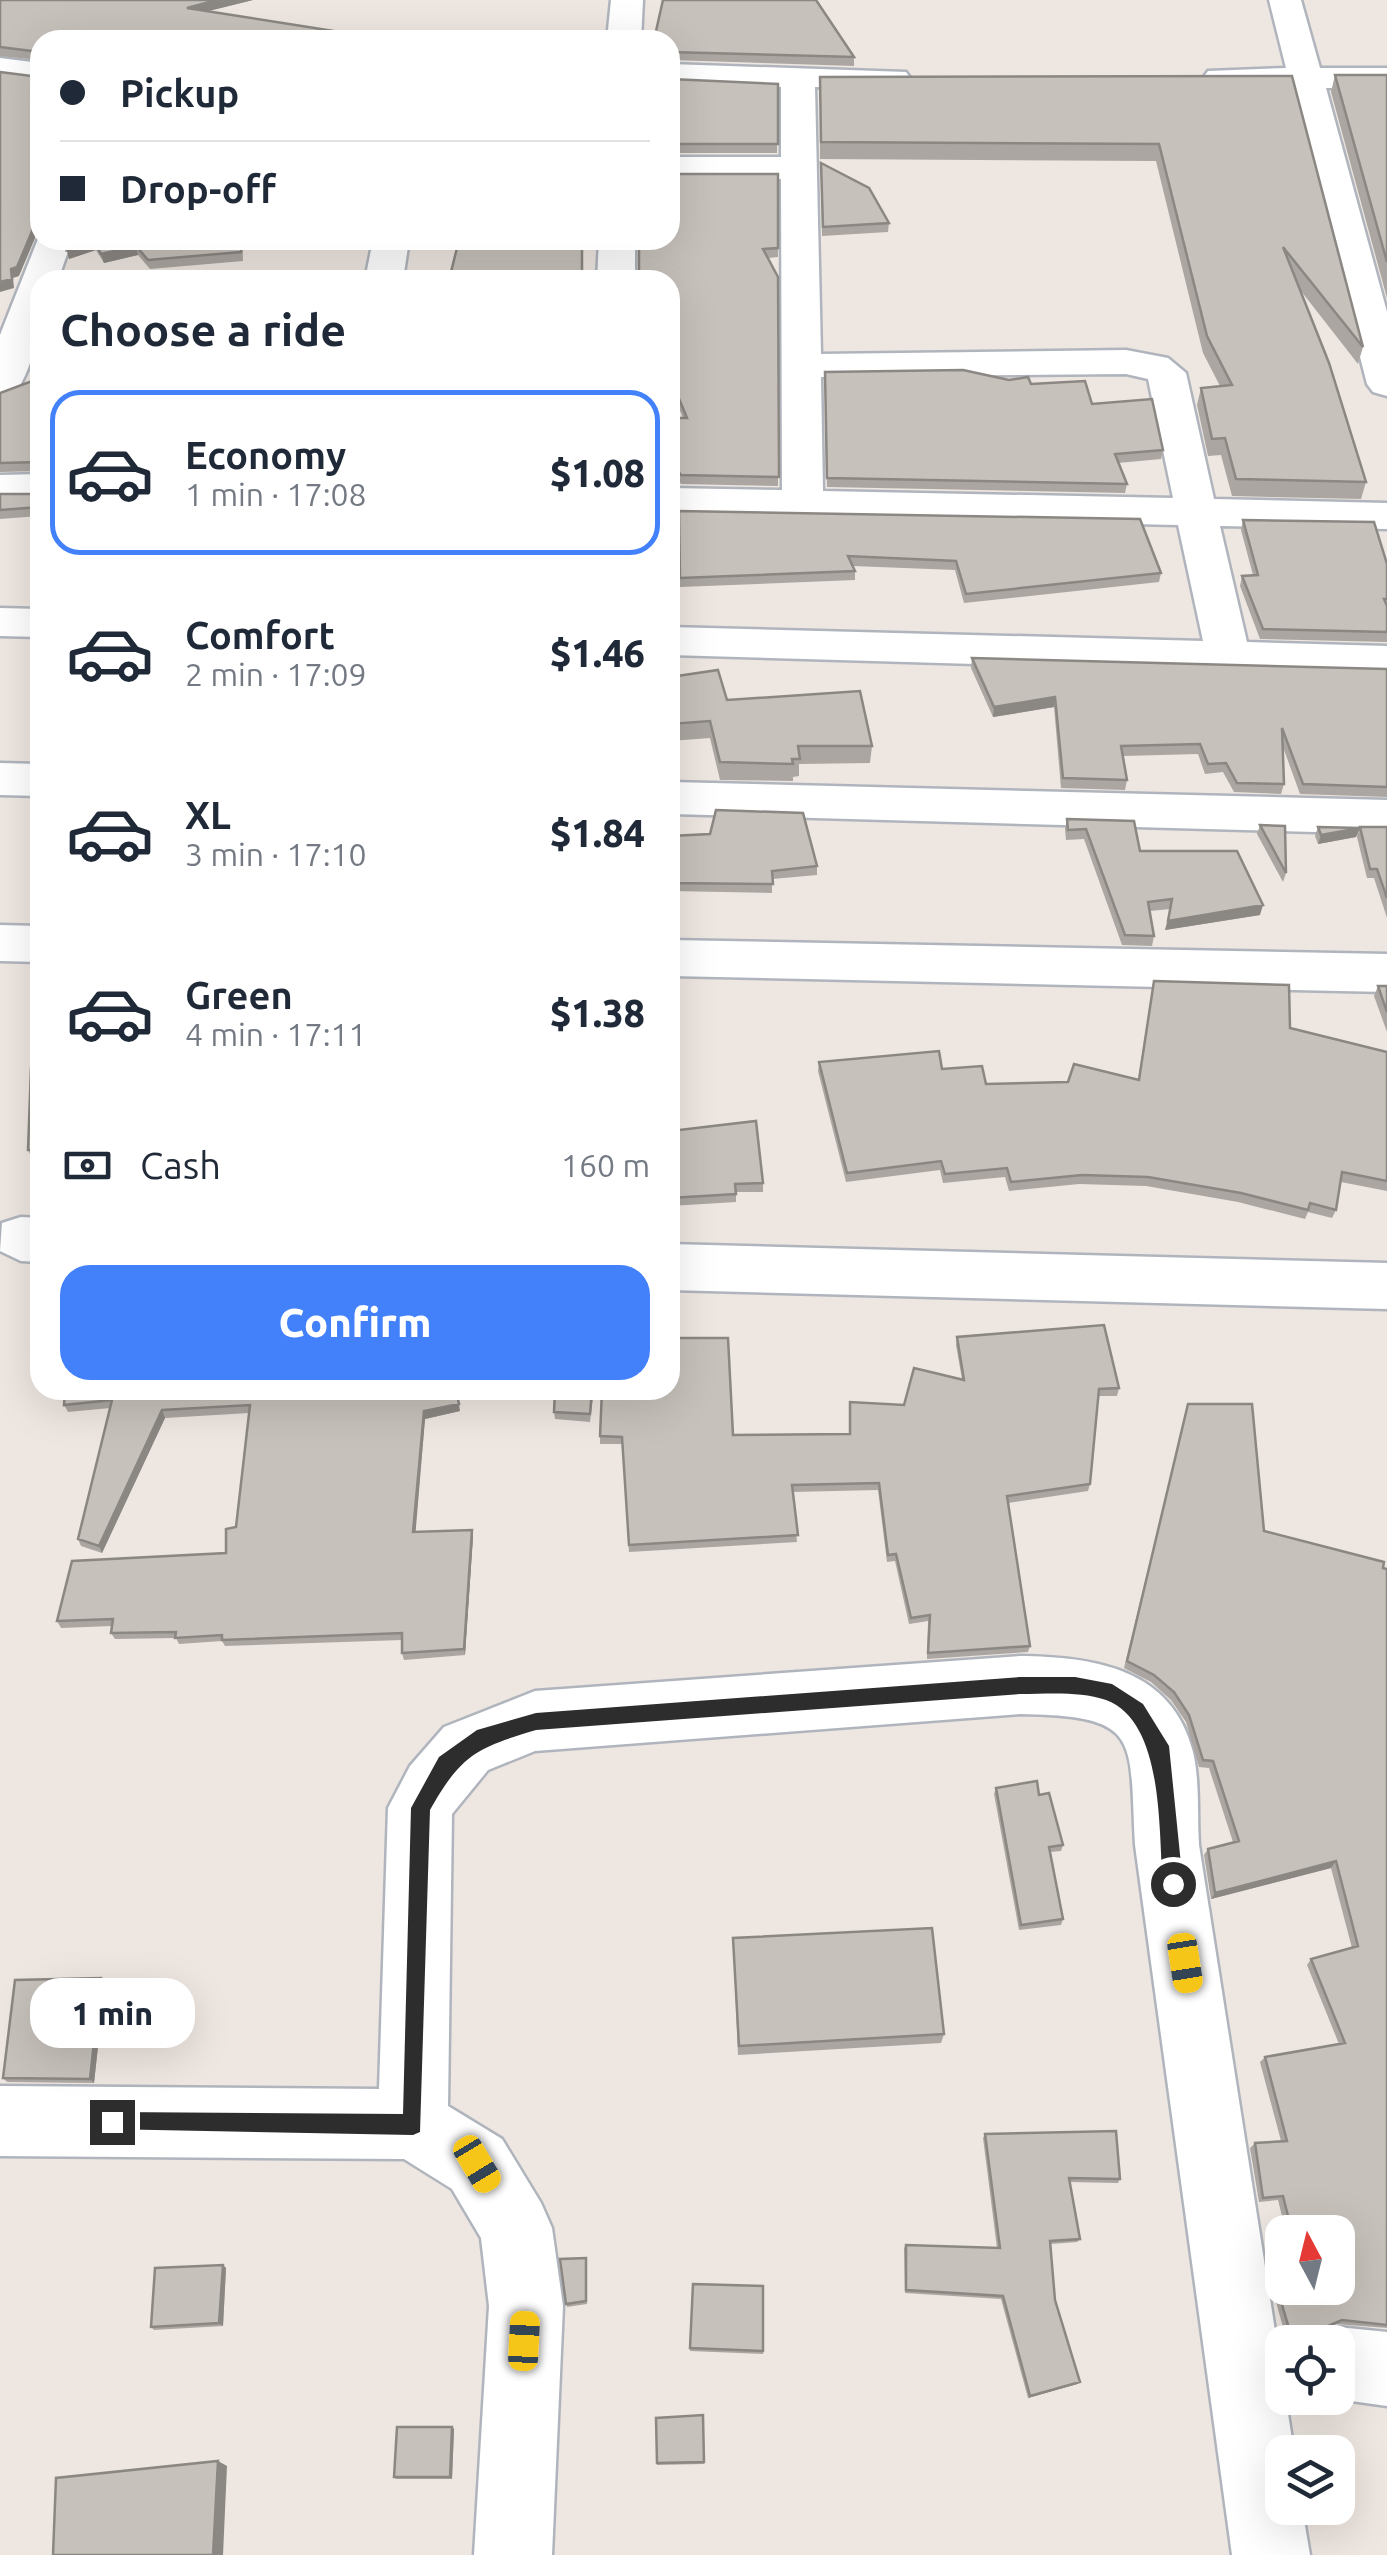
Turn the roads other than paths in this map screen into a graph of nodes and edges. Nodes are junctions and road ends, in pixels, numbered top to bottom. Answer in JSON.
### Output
{"nodes":[{"id":1,"x":627,"y":0,"type":"edge"},
{"id":2,"x":1286,"y":0,"type":"edge"},
{"id":3,"x":625,"y":30,"type":"edge"},
{"id":4,"x":0,"y":68,"type":"edge"},
{"id":5,"x":30,"y":72,"type":"edge"},
{"id":6,"x":680,"y":74,"type":"edge"},
{"id":7,"x":1304,"y":77,"type":"junction"},
{"id":8,"x":1188,"y":78,"type":"edge"},
{"id":9,"x":1387,"y":78,"type":"edge"},
{"id":10,"x":934,"y":79,"type":"edge"},
{"id":11,"x":798,"y":80,"type":"junction"},
{"id":12,"x":680,"y":168,"type":"edge"},
{"id":13,"x":799,"y":168,"type":"junction"},
{"id":14,"x":30,"y":327,"type":"edge"},
{"id":15,"x":802,"y":366,"type":"junction"},
{"id":16,"x":1387,"y":384,"type":"edge"},
{"id":17,"x":0,"y":387,"type":"edge"},
{"id":18,"x":30,"y":487,"type":"edge"},
{"id":19,"x":0,"y":488,"type":"edge"},
{"id":20,"x":680,"y":502,"type":"edge"},
{"id":21,"x":803,"y":505,"type":"junction"},
{"id":22,"x":1199,"y":512,"type":"junction"},
{"id":23,"x":1387,"y":516,"type":"edge"},
{"id":24,"x":0,"y":622,"type":"edge"},
{"id":25,"x":30,"y":623,"type":"edge"},
{"id":26,"x":680,"y":640,"type":"edge"},
{"id":27,"x":1228,"y":657,"type":"junction"},
{"id":28,"x":1387,"y":661,"type":"edge"},
{"id":29,"x":0,"y":779,"type":"edge"},
{"id":30,"x":30,"y":780,"type":"edge"},
{"id":31,"x":680,"y":798,"type":"edge"},
{"id":32,"x":1387,"y":816,"type":"edge"},
{"id":33,"x":0,"y":943,"type":"edge"},
{"id":34,"x":30,"y":944,"type":"edge"},
{"id":35,"x":680,"y":958,"type":"edge"},
{"id":36,"x":1387,"y":973,"type":"edge"},
{"id":37,"x":680,"y":1267,"type":"edge"},
{"id":38,"x":1387,"y":1286,"type":"edge"},
{"id":39,"x":0,"y":2121,"type":"edge"},
{"id":40,"x":413,"y":2124,"type":"junction"},
{"id":41,"x":1263,"y":2357,"type":"edge"},
{"id":42,"x":1355,"y":2366,"type":"edge"},
{"id":43,"x":1387,"y":2369,"type":"edge"},
{"id":44,"x":513,"y":2555,"type":"edge"},
{"id":45,"x":1271,"y":2555,"type":"edge"}],
"edges":[{"from":1,"to":3,"type":"street"},
{"from":2,"to":7,"type":"street"},
{"from":4,"to":5,"type":"street"},
{"from":6,"to":11,"type":"street"},
{"from":7,"to":8,"type":"street"},
{"from":7,"to":9,"type":"street"},
{"from":7,"to":16,"type":"street"},
{"from":10,"to":11,"type":"street"},
{"from":11,"to":13,"type":"street"},
{"from":12,"to":13,"type":"street"},
{"from":13,"to":15,"type":"street"},
{"from":14,"to":17,"type":"street"},
{"from":15,"to":21,"type":"street"},
{"from":15,"to":22,"type":"street"},
{"from":18,"to":19,"type":"street"},
{"from":20,"to":21,"type":"street"},
{"from":21,"to":22,"type":"street"},
{"from":22,"to":23,"type":"street"},
{"from":22,"to":27,"type":"street"},
{"from":24,"to":25,"type":"street"},
{"from":26,"to":27,"type":"street"},
{"from":27,"to":28,"type":"street"},
{"from":29,"to":30,"type":"street"},
{"from":31,"to":32,"type":"street"},
{"from":33,"to":34,"type":"street"},
{"from":35,"to":36,"type":"street"},
{"from":37,"to":38,"type":"street"},
{"from":39,"to":40,"type":"street"},
{"from":40,"to":41,"type":"street"},
{"from":40,"to":44,"type":"street"},
{"from":41,"to":45,"type":"street"},
{"from":42,"to":43,"type":"street"}]}
